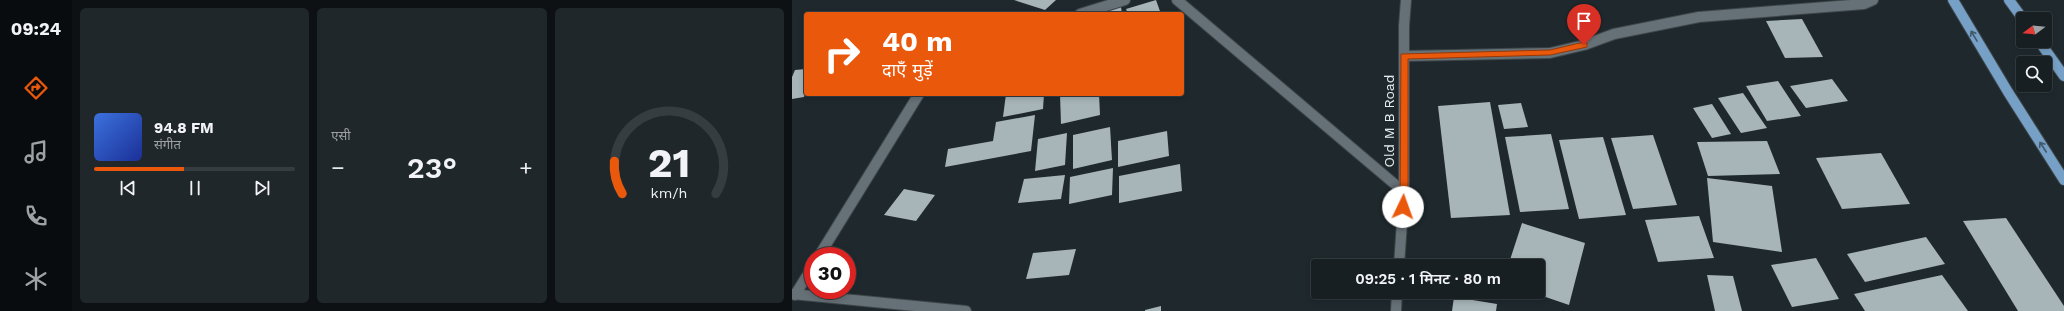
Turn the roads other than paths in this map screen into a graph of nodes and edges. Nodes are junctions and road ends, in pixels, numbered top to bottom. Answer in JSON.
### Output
{"nodes":[{"id":1,"x":1125,"y":0,"type":"edge"},
{"id":2,"x":1176,"y":0,"type":"edge"},
{"id":3,"x":1406,"y":0,"type":"edge"},
{"id":4,"x":1873,"y":0,"type":"edge"},
{"id":5,"x":1953,"y":0,"type":"edge"},
{"id":6,"x":2009,"y":0,"type":"edge"},
{"id":7,"x":1086,"y":12,"type":"edge"},
{"id":8,"x":2018,"y":12,"type":"edge"},
{"id":9,"x":2044,"y":48,"type":"edge"},
{"id":10,"x":1404,"y":56,"type":"junction"},
{"id":11,"x":2064,"y":76,"type":"edge"},
{"id":12,"x":918,"y":96,"type":"edge"},
{"id":13,"x":2064,"y":180,"type":"edge"},
{"id":14,"x":1404,"y":192,"type":"junction"},
{"id":15,"x":825,"y":247,"type":"edge"},
{"id":16,"x":1399,"y":259,"type":"edge"},
{"id":17,"x":804,"y":279,"type":"edge"},
{"id":18,"x":794,"y":294,"type":"edge"},
{"id":19,"x":1397,"y":299,"type":"edge"},
{"id":20,"x":966,"y":311,"type":"edge"},
{"id":21,"x":1396,"y":311,"type":"edge"}],
"edges":[{"from":1,"to":7,"type":"street"},
{"from":2,"to":14,"type":"street"},
{"from":3,"to":10,"type":"street","name":"Old M B Road"},
{"from":4,"to":10,"type":"street"},
{"from":13,"to":5,"type":"main road","one_way":true},
{"from":6,"to":8,"type":"main road"},
{"from":9,"to":11,"type":"main road"},
{"from":10,"to":14,"type":"street","name":"Old M B Road"},
{"from":12,"to":15,"type":"street"},
{"from":14,"to":16,"type":"street","name":"Old M B Road"},
{"from":17,"to":18,"type":"street"},
{"from":18,"to":20,"type":"street"},
{"from":19,"to":21,"type":"street"}]}
